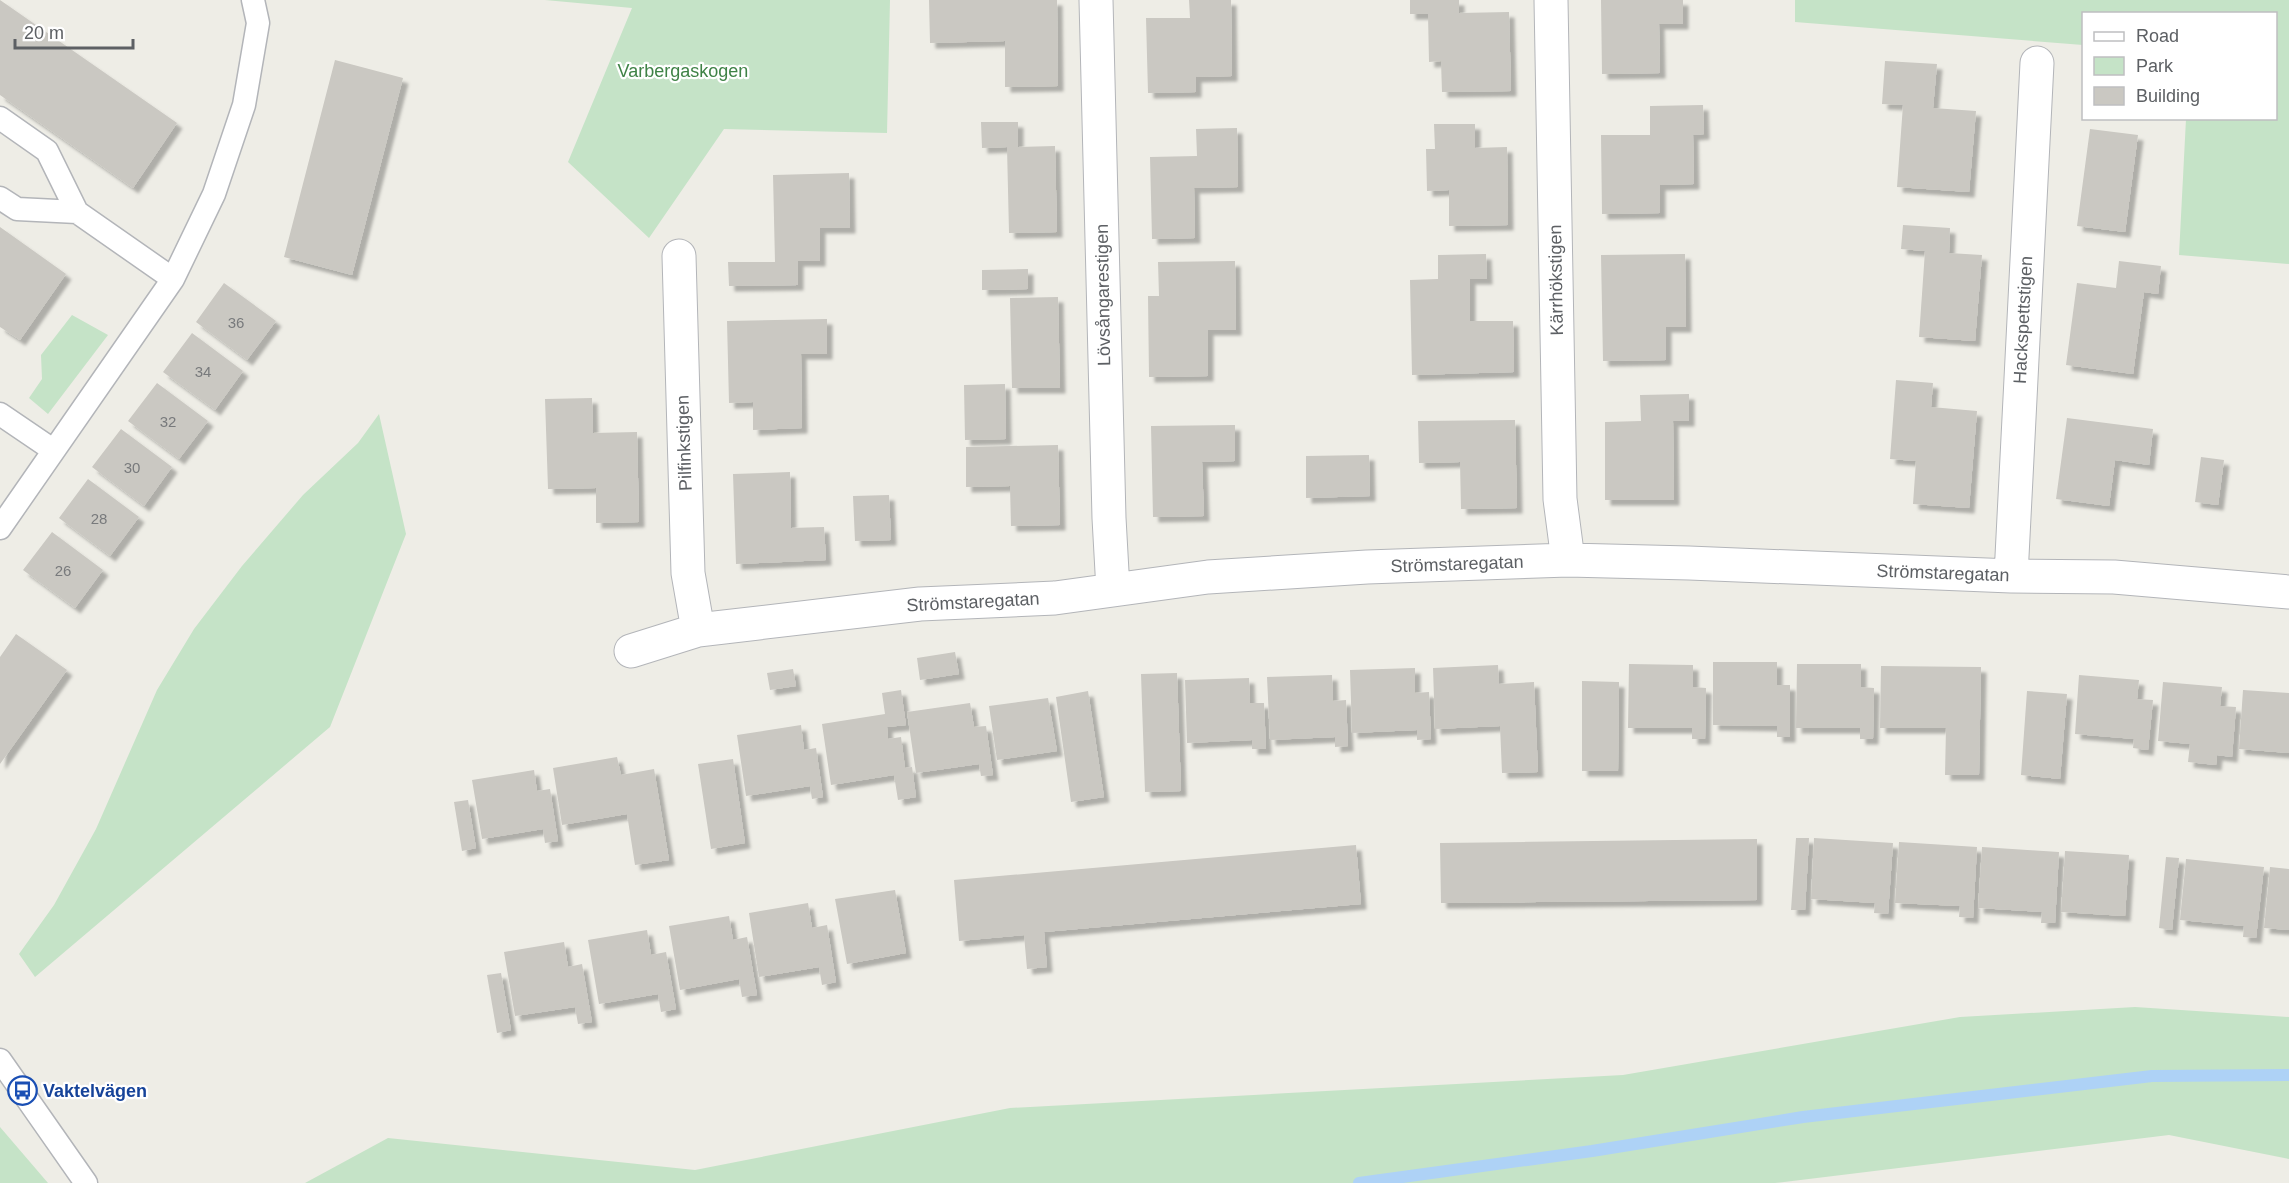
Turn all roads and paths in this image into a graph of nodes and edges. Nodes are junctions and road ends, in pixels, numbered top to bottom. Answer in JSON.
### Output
{"nodes":[{"id":1,"x":253,"y":0,"type":"edge"},
{"id":2,"x":1096,"y":0,"type":"edge"},
{"id":3,"x":1551,"y":0,"type":"edge"},
{"id":4,"x":2037,"y":63,"type":"dead end"},
{"id":5,"x":0,"y":118,"type":"edge"},
{"id":6,"x":0,"y":198,"type":"edge"},
{"id":7,"x":77,"y":212,"type":"junction"},
{"id":8,"x":679,"y":256,"type":"dead end"},
{"id":9,"x":173,"y":279,"type":"junction"},
{"id":10,"x":0,"y":414,"type":"edge"},
{"id":11,"x":53,"y":450,"type":"junction"},
{"id":12,"x":0,"y":528,"type":"edge"},
{"id":13,"x":1568,"y":560,"type":"junction"},
{"id":14,"x":2011,"y":576,"type":"junction"},
{"id":15,"x":1113,"y":590,"type":"junction"},
{"id":16,"x":2289,"y":592,"type":"edge"},
{"id":17,"x":698,"y":630,"type":"junction"},
{"id":18,"x":631,"y":651,"type":"dead end"},
{"id":19,"x":0,"y":1060,"type":"edge"},
{"id":20,"x":86,"y":1183,"type":"edge"}],
"edges":[{"from":1,"to":9,"type":"lane"},
{"from":2,"to":15,"type":"street","name":"Lövsångarestigen"},
{"from":3,"to":13,"type":"street","name":"Kärrhökstigen"},
{"from":4,"to":14,"type":"street","name":"Hackspettstigen"},
{"from":5,"to":7,"type":"lane"},
{"from":6,"to":7,"type":"lane"},
{"from":7,"to":9,"type":"lane"},
{"from":8,"to":17,"type":"street","name":"Pilfinkstigen"},
{"from":9,"to":11,"type":"lane"},
{"from":10,"to":11,"type":"lane"},
{"from":11,"to":12,"type":"lane"},
{"from":13,"to":14,"type":"street","name":"Strömstaregatan"},
{"from":13,"to":15,"type":"street","name":"Strömstaregatan"},
{"from":14,"to":16,"type":"street","name":"Strömstaregatan"},
{"from":15,"to":17,"type":"street","name":"Strömstaregatan"},
{"from":17,"to":18,"type":"street","name":"Strömstaregatan"},
{"from":19,"to":20,"type":"lane"}]}
